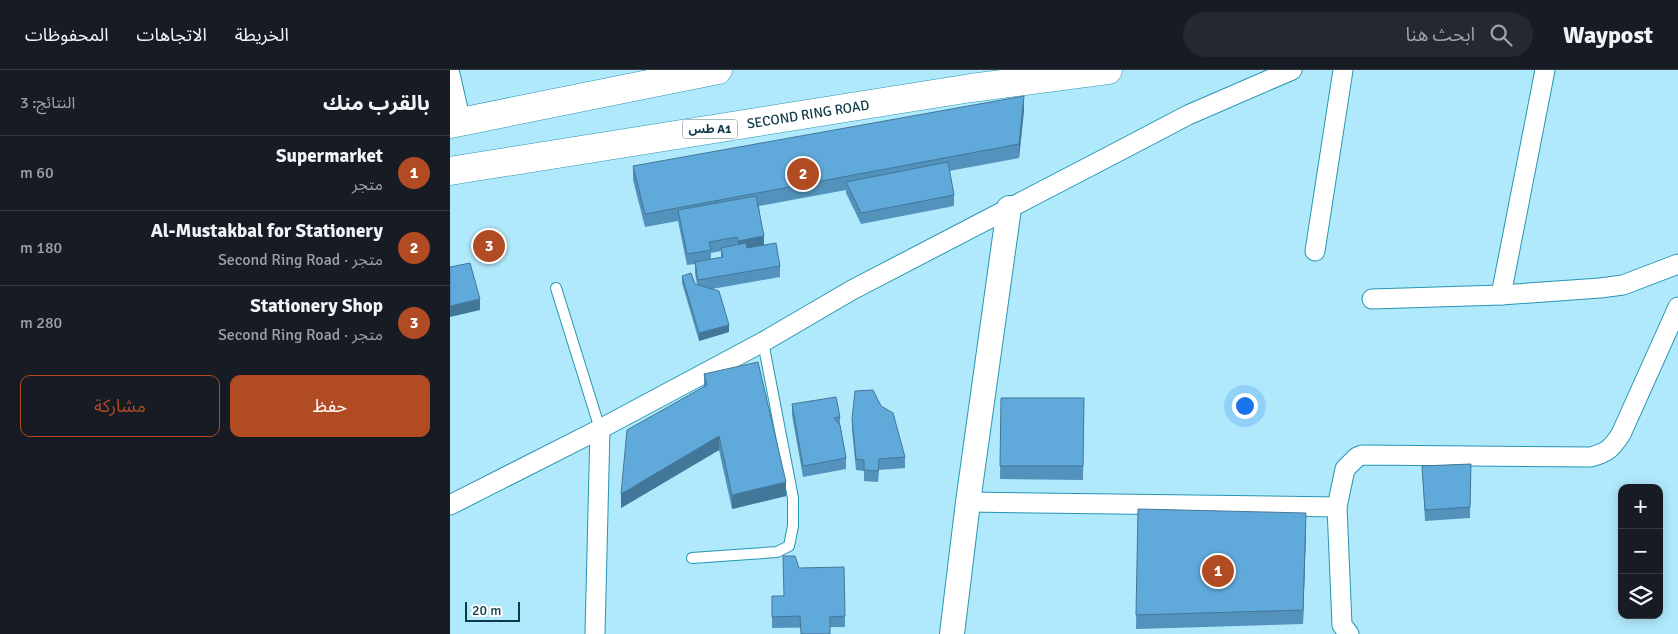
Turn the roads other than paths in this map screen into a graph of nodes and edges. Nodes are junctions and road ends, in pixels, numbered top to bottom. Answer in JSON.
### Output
{"nodes":[{"id":1,"x":718,"y":70,"type":"edge"},
{"id":2,"x":983,"y":70,"type":"edge"},
{"id":3,"x":1108,"y":70,"type":"edge"},
{"id":4,"x":1292,"y":70,"type":"edge"},
{"id":5,"x":1343,"y":70,"type":"edge"},
{"id":6,"x":1545,"y":70,"type":"edge"},
{"id":7,"x":450,"y":74,"type":"edge"},
{"id":8,"x":456,"y":123,"type":"edge"},
{"id":9,"x":450,"y":160,"type":"edge"},
{"id":10,"x":450,"y":171,"type":"edge"},
{"id":11,"x":1009,"y":208,"type":"junction"},
{"id":12,"x":1316,"y":251,"type":"dead end"},
{"id":13,"x":1678,"y":264,"type":"edge"},
{"id":14,"x":556,"y":288,"type":"dead end"},
{"id":15,"x":1501,"y":295,"type":"junction"},
{"id":16,"x":1372,"y":298,"type":"dead end"},
{"id":17,"x":1678,"y":307,"type":"edge"},
{"id":18,"x":763,"y":342,"type":"junction"},
{"id":19,"x":600,"y":429,"type":"junction"},
{"id":20,"x":968,"y":502,"type":"junction"},
{"id":21,"x":450,"y":505,"type":"edge"},
{"id":22,"x":1337,"y":507,"type":"junction"},
{"id":23,"x":692,"y":558,"type":"dead end"},
{"id":24,"x":595,"y":634,"type":"edge"},
{"id":25,"x":952,"y":634,"type":"edge"},
{"id":26,"x":1349,"y":634,"type":"edge"}],
"edges":[{"from":1,"to":8,"type":"highway"},
{"from":2,"to":9,"type":"highway"},
{"from":3,"to":10,"type":"highway","name":"SECOND RING ROAD","number":"طس A1"},
{"from":4,"to":11,"type":"street"},
{"from":5,"to":12,"type":"street"},
{"from":6,"to":15,"type":"street"},
{"from":7,"to":8,"type":"street"},
{"from":11,"to":18,"type":"street"},
{"from":11,"to":20,"type":"street"},
{"from":13,"to":15,"type":"street"},
{"from":14,"to":19,"type":"lane"},
{"from":15,"to":16,"type":"street"},
{"from":17,"to":22,"type":"street"},
{"from":18,"to":19,"type":"street"},
{"from":18,"to":23,"type":"lane"},
{"from":19,"to":21,"type":"street"},
{"from":19,"to":24,"type":"street"},
{"from":20,"to":22,"type":"street"},
{"from":20,"to":25,"type":"street"},
{"from":22,"to":26,"type":"street"}]}
